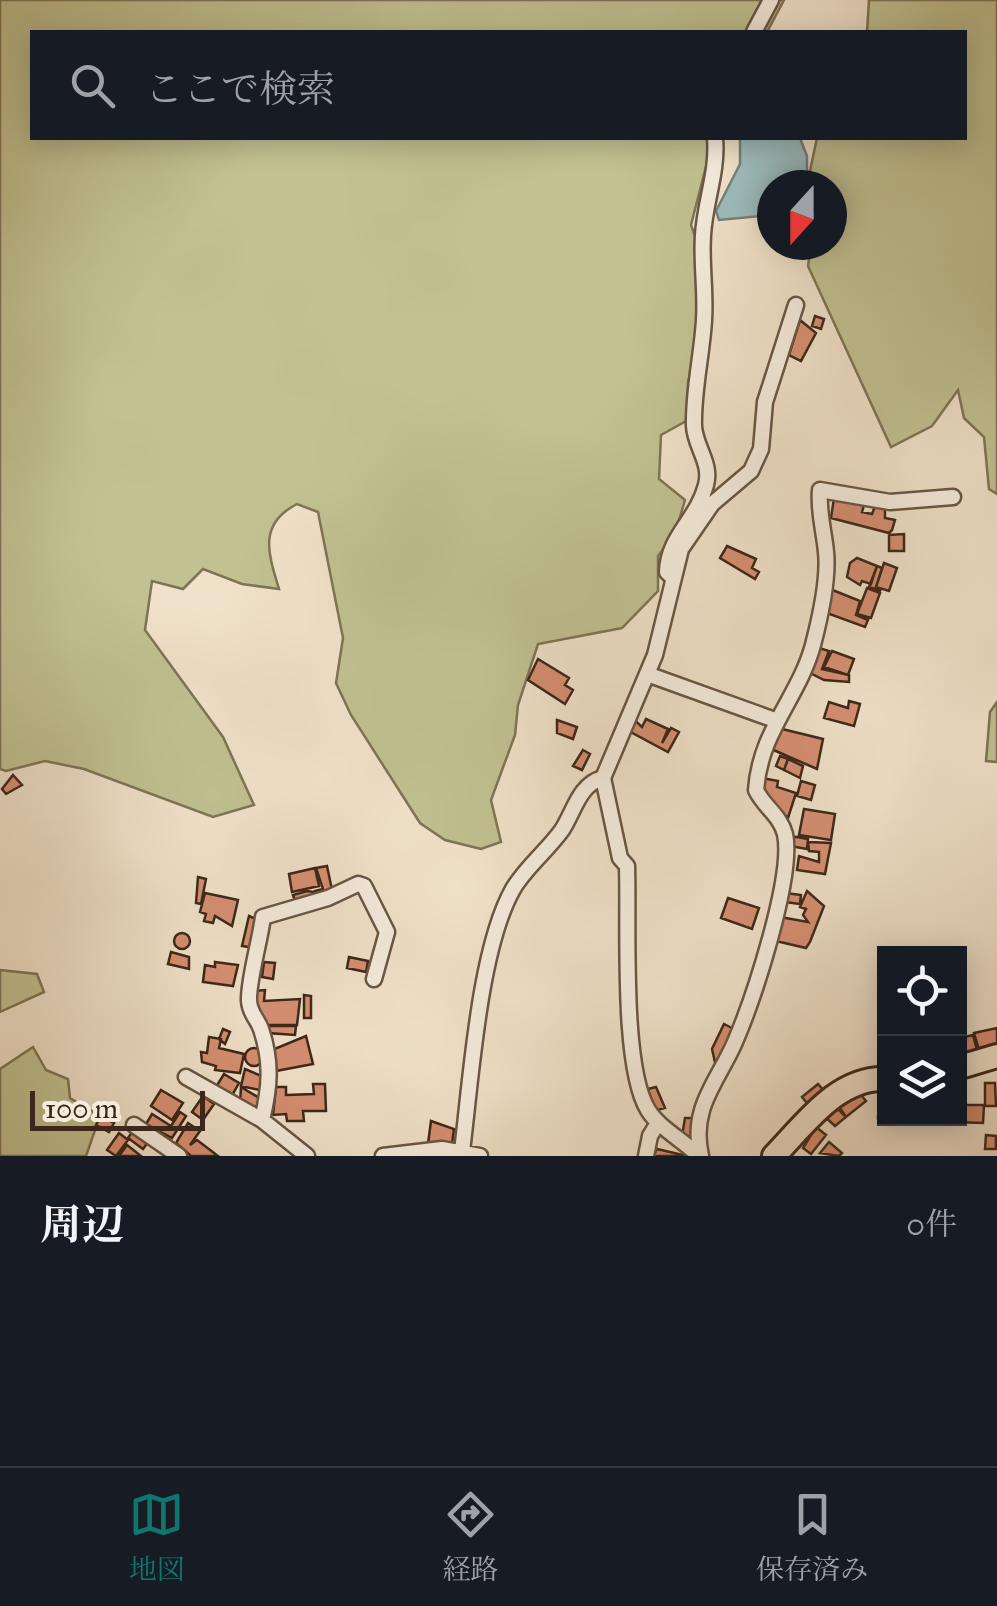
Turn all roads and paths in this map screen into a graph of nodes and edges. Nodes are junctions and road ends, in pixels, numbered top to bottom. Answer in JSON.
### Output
{"nodes":[{"id":1,"x":771,"y":0,"type":"edge"},
{"id":2,"x":755,"y":30,"type":"edge"},
{"id":3,"x":714,"y":140,"type":"edge"},
{"id":4,"x":796,"y":305,"type":"dead end"},
{"id":5,"x":953,"y":497,"type":"dead end"},
{"id":6,"x":673,"y":578,"type":"junction"},
{"id":7,"x":647,"y":674,"type":"junction"},
{"id":8,"x":775,"y":720,"type":"junction"},
{"id":9,"x":603,"y":778,"type":"junction"},
{"id":10,"x":374,"y":978,"type":"dead end"},
{"id":11,"x":997,"y":1056,"type":"edge"},
{"id":12,"x":967,"y":1064,"type":"edge"},
{"id":13,"x":186,"y":1077,"type":"dead end"},
{"id":14,"x":877,"y":1079,"type":"edge"},
{"id":15,"x":262,"y":1120,"type":"junction"},
{"id":16,"x":658,"y":1123,"type":"junction"},
{"id":17,"x":134,"y":1124,"type":"dead end"},
{"id":18,"x":462,"y":1151,"type":"junction"},
{"id":19,"x":179,"y":1156,"type":"edge"},
{"id":20,"x":307,"y":1156,"type":"edge"},
{"id":21,"x":382,"y":1156,"type":"edge"},
{"id":22,"x":480,"y":1156,"type":"edge"},
{"id":23,"x":646,"y":1156,"type":"edge"},
{"id":24,"x":700,"y":1156,"type":"edge"},
{"id":25,"x":774,"y":1156,"type":"edge"}],
"edges":[{"from":1,"to":2,"type":"street"},
{"from":3,"to":6,"type":"street"},
{"from":4,"to":6,"type":"street"},
{"from":5,"to":8,"type":"street"},
{"from":6,"to":7,"type":"street"},
{"from":7,"to":8,"type":"street"},
{"from":7,"to":9,"type":"street"},
{"from":8,"to":24,"type":"street"},
{"from":9,"to":16,"type":"street"},
{"from":9,"to":18,"type":"street"},
{"from":10,"to":15,"type":"street"},
{"from":11,"to":12,"type":"main road"},
{"from":13,"to":15,"type":"street"},
{"from":14,"to":25,"type":"main road"},
{"from":15,"to":20,"type":"street"},
{"from":16,"to":23,"type":"street"},
{"from":16,"to":24,"type":"street"},
{"from":17,"to":19,"type":"street"},
{"from":18,"to":21,"type":"street"},
{"from":18,"to":22,"type":"street"}]}
